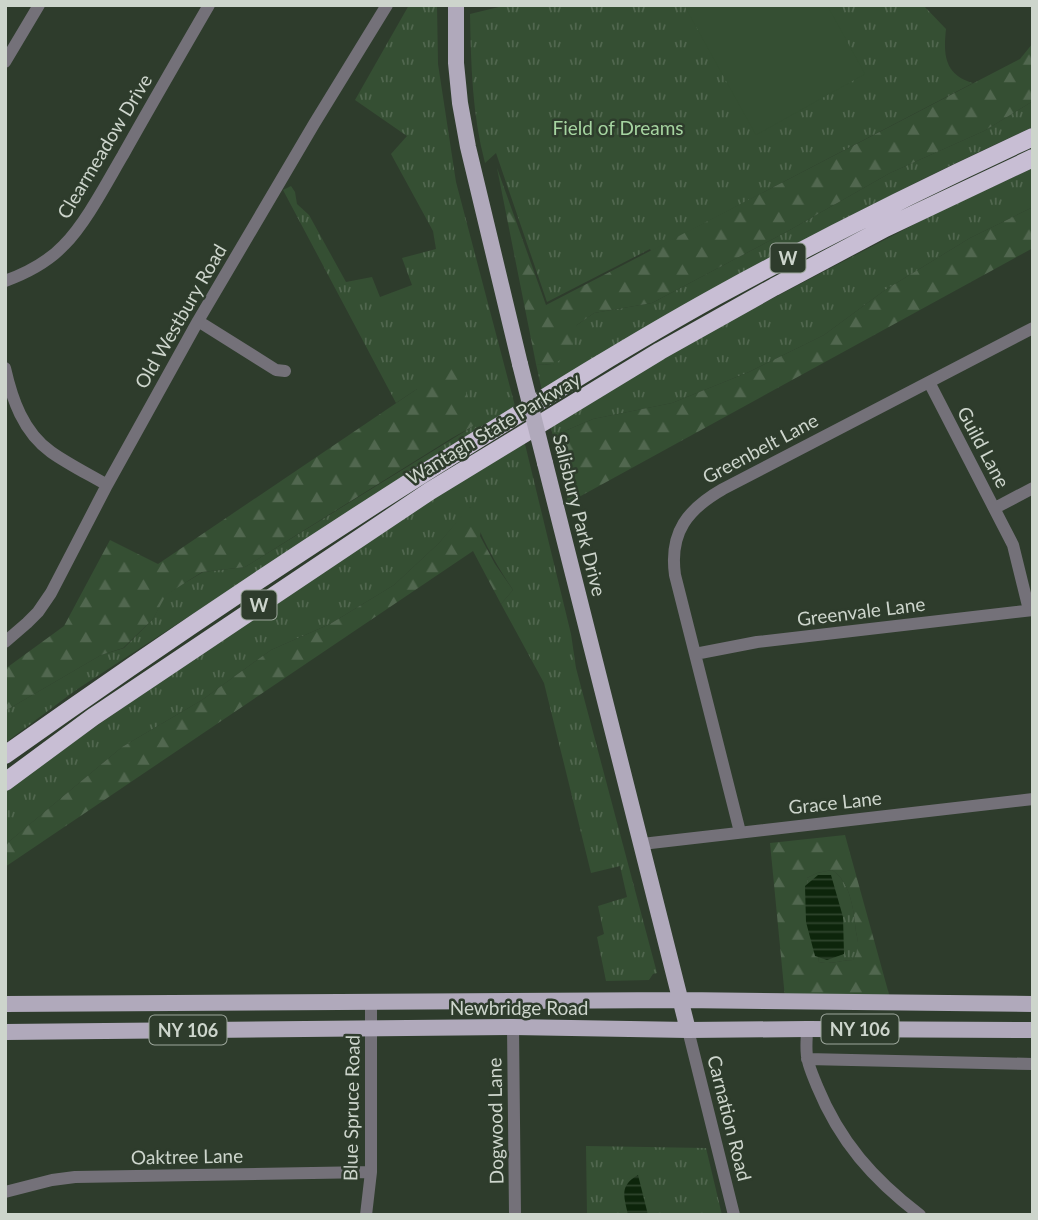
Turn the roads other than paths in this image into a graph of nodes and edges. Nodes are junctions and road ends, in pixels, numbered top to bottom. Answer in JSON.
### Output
{"nodes":[{"id":1,"x":39,"y":5,"type":"edge"},
{"id":2,"x":209,"y":5,"type":"edge"},
{"id":3,"x":387,"y":5,"type":"edge"},
{"id":4,"x":456,"y":5,"type":"edge"},
{"id":5,"x":5,"y":62,"type":"edge"},
{"id":6,"x":1033,"y":136,"type":"edge"},
{"id":7,"x":1033,"y":158,"type":"edge"},
{"id":8,"x":5,"y":281,"type":"edge"},
{"id":9,"x":198,"y":321,"type":"junction"},
{"id":10,"x":1033,"y":328,"type":"edge"},
{"id":11,"x":5,"y":368,"type":"edge"},
{"id":12,"x":285,"y":371,"type":"dead end"},
{"id":13,"x":929,"y":382,"type":"junction"},
{"id":14,"x":107,"y":485,"type":"junction"},
{"id":15,"x":1033,"y":488,"type":"edge"},
{"id":16,"x":995,"y":508,"type":"junction"},
{"id":17,"x":1031,"y":610,"type":"edge"},
{"id":18,"x":5,"y":642,"type":"edge"},
{"id":19,"x":695,"y":654,"type":"junction"},
{"id":20,"x":5,"y":755,"type":"edge"},
{"id":21,"x":5,"y":782,"type":"edge"},
{"id":22,"x":1033,"y":799,"type":"edge"},
{"id":23,"x":740,"y":832,"type":"junction"},
{"id":24,"x":642,"y":844,"type":"junction"},
{"id":25,"x":681,"y":1000,"type":"junction"},
{"id":26,"x":371,"y":1002,"type":"junction"},
{"id":27,"x":5,"y":1004,"type":"edge"},
{"id":28,"x":1033,"y":1004,"type":"edge"},
{"id":29,"x":513,"y":1027,"type":"junction"},
{"id":30,"x":371,"y":1028,"type":"junction"},
{"id":31,"x":807,"y":1029,"type":"junction"},
{"id":32,"x":688,"y":1030,"type":"junction"},
{"id":33,"x":1033,"y":1030,"type":"edge"},
{"id":34,"x":5,"y":1032,"type":"edge"},
{"id":35,"x":28,"y":1032,"type":"junction"},
{"id":36,"x":5,"y":1040,"type":"edge"},
{"id":37,"x":807,"y":1059,"type":"junction"},
{"id":38,"x":1033,"y":1064,"type":"edge"},
{"id":39,"x":371,"y":1172,"type":"junction"},
{"id":40,"x":5,"y":1192,"type":"edge"},
{"id":41,"x":366,"y":1215,"type":"edge"},
{"id":42,"x":515,"y":1215,"type":"edge"},
{"id":43,"x":734,"y":1215,"type":"edge"},
{"id":44,"x":920,"y":1215,"type":"edge"}],
"edges":[{"from":1,"to":5,"type":"street"},
{"from":2,"to":8,"type":"street","name":"Clearmeadow Drive"},
{"from":3,"to":9,"type":"street","name":"Old Westbury Road"},
{"from":4,"to":24,"type":"main road","name":"Salisbury Park Drive","bridge":true},
{"from":6,"to":20,"type":"highway","name":"Wantagh State Parkway","number":"W"},
{"from":7,"to":21,"type":"highway","name":"Wantagh State Parkway","number":"W"},
{"from":9,"to":12,"type":"street"},
{"from":9,"to":14,"type":"street","name":"Old Westbury Road"},
{"from":10,"to":13,"type":"street","name":"Greenbelt Lane"},
{"from":11,"to":14,"type":"street"},
{"from":13,"to":16,"type":"street","name":"Guild Lane"},
{"from":13,"to":19,"type":"street","name":"Greenbelt Lane"},
{"from":14,"to":18,"type":"street","name":"Old Westbury Road"},
{"from":15,"to":16,"type":"street"},
{"from":16,"to":17,"type":"street","name":"Guild Lane"},
{"from":17,"to":19,"type":"street","name":"Greenvale Lane"},
{"from":19,"to":23,"type":"street","name":"Greenbelt Lane"},
{"from":22,"to":23,"type":"street","name":"Grace Lane"},
{"from":23,"to":24,"type":"street","name":"Grace Lane"},
{"from":24,"to":25,"type":"main road","name":"Salisbury Park Drive"},
{"from":25,"to":26,"type":"main road","name":"Newbridge Road","number":"NY 106"},
{"from":25,"to":28,"type":"main road","name":"Newbridge Road","number":"NY 106"},
{"from":25,"to":32,"type":"main road","name":"Salisbury Park Drive"},
{"from":26,"to":27,"type":"main road","name":"Newbridge Road","number":"NY 106"},
{"from":26,"to":30,"type":"street","name":"Blue Spruce Road"},
{"from":29,"to":30,"type":"main road","name":"Newbridge Road","number":"NY 106"},
{"from":29,"to":32,"type":"main road","name":"Newbridge Road","number":"NY 106"},
{"from":29,"to":42,"type":"street","name":"Dogwood Lane"},
{"from":30,"to":35,"type":"main road","name":"Newbridge Road","number":"NY 106"},
{"from":30,"to":39,"type":"street","name":"Blue Spruce Road"},
{"from":31,"to":32,"type":"main road","name":"Newbridge Road","number":"NY 106"},
{"from":31,"to":33,"type":"main road","name":"Newbridge Road","number":"NY 106"},
{"from":31,"to":37,"type":"street"},
{"from":32,"to":43,"type":"street","name":"Carnation Road"},
{"from":34,"to":35,"type":"main road","name":"Newbridge Road","number":"NY 106"},
{"from":35,"to":36,"type":"street"},
{"from":37,"to":38,"type":"street"},
{"from":37,"to":44,"type":"street"},
{"from":39,"to":40,"type":"street","name":"Oaktree Lane"},
{"from":39,"to":41,"type":"street","name":"Blue Spruce Road"}]}
